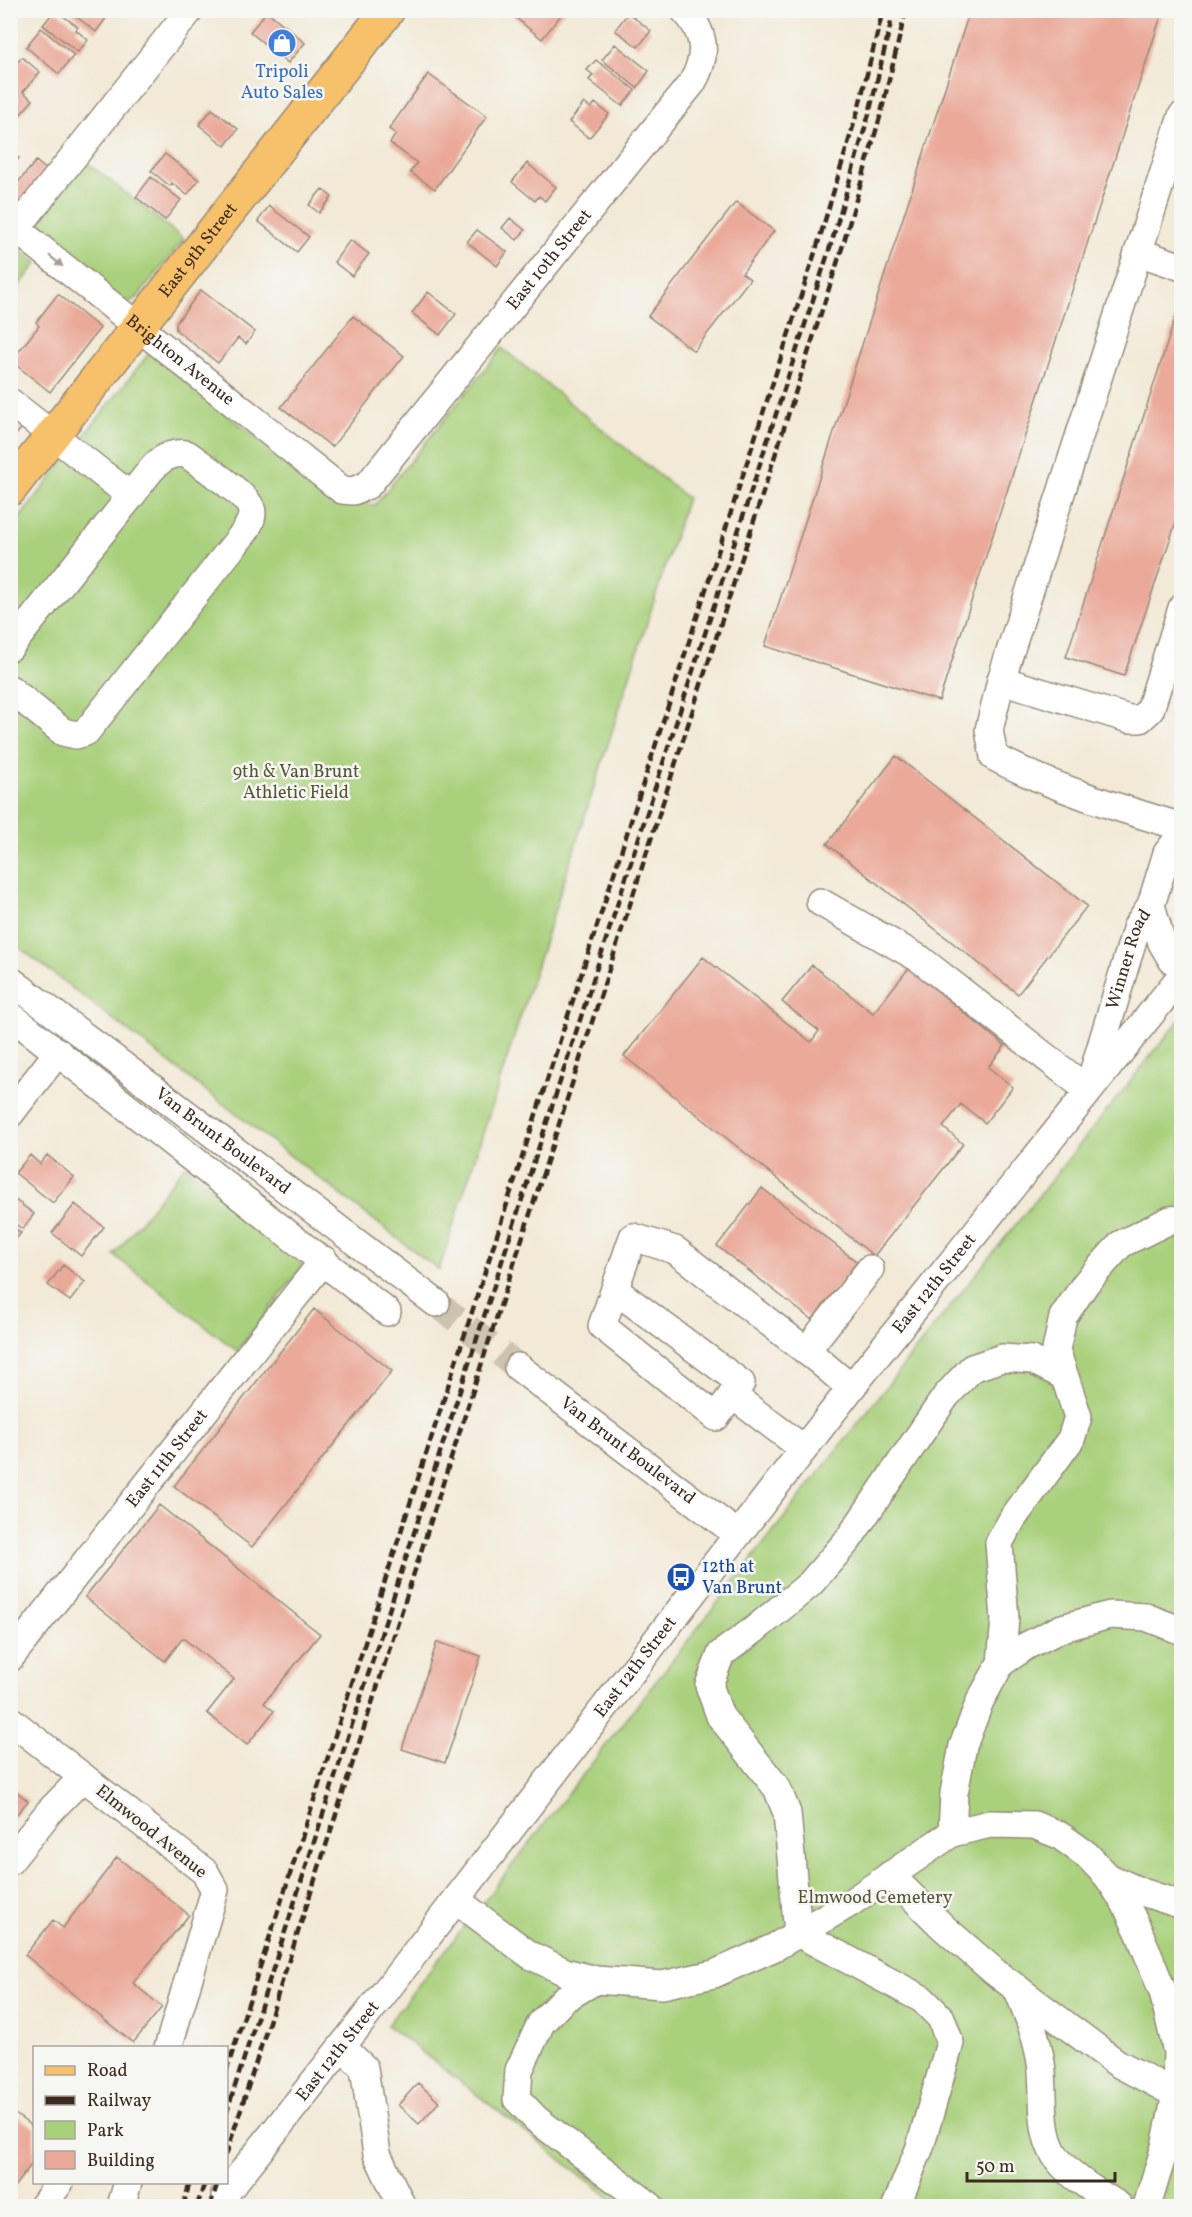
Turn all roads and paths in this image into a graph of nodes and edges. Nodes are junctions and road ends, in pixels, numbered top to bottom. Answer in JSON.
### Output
{"nodes":[{"id":1,"x":190,"y":10,"type":"edge"},
{"id":2,"x":388,"y":10,"type":"edge"},
{"id":3,"x":684,"y":10,"type":"edge"},
{"id":4,"x":1182,"y":116,"type":"edge"},
{"id":5,"x":13,"y":226,"type":"edge"},
{"id":6,"x":1138,"y":252,"type":"junction"},
{"id":7,"x":1182,"y":267,"type":"edge"},
{"id":8,"x":139,"y":327,"type":"junction"},
{"id":9,"x":10,"y":402,"type":"edge"},
{"id":10,"x":53,"y":435,"type":"junction"},
{"id":11,"x":10,"y":489,"type":"edge"},
{"id":12,"x":353,"y":491,"type":"joint"},
{"id":13,"x":131,"y":496,"type":"junction"},
{"id":14,"x":1182,"y":608,"type":"edge"},
{"id":15,"x":10,"y":646,"type":"edge"},
{"id":16,"x":1001,"y":680,"type":"junction"},
{"id":17,"x":10,"y":689,"type":"edge"},
{"id":18,"x":1182,"y":827,"type":"edge"},
{"id":19,"x":1182,"y":834,"type":"edge"},
{"id":20,"x":820,"y":902,"type":"dead end"},
{"id":21,"x":1151,"y":905,"type":"junction"},
{"id":22,"x":1182,"y":962,"type":"edge"},
{"id":23,"x":1182,"y":975,"type":"edge"},
{"id":24,"x":10,"y":980,"type":"edge"},
{"id":25,"x":10,"y":1015,"type":"edge"},
{"id":26,"x":58,"y":1052,"type":"junction"},
{"id":27,"x":1088,"y":1090,"type":"junction"},
{"id":28,"x":10,"y":1114,"type":"edge"},
{"id":29,"x":1182,"y":1219,"type":"edge"},
{"id":30,"x":324,"y":1260,"type":"junction"},
{"id":31,"x":870,"y":1269,"type":"dead end"},
{"id":32,"x":615,"y":1290,"type":"junction"},
{"id":33,"x":436,"y":1303,"type":"tunnel mouth"},
{"id":34,"x":387,"y":1312,"type":"dead end"},
{"id":35,"x":806,"y":1351,"type":"junction"},
{"id":36,"x":518,"y":1367,"type":"tunnel mouth"},
{"id":37,"x":1064,"y":1376,"type":"junction"},
{"id":38,"x":850,"y":1388,"type":"junction"},
{"id":39,"x":732,"y":1395,"type":"junction"},
{"id":40,"x":804,"y":1449,"type":"junction"},
{"id":41,"x":737,"y":1534,"type":"junction"},
{"id":42,"x":1182,"y":1631,"type":"edge"},
{"id":43,"x":10,"y":1658,"type":"edge"},
{"id":44,"x":1001,"y":1663,"type":"junction"},
{"id":45,"x":10,"y":1720,"type":"edge"},
{"id":46,"x":83,"y":1777,"type":"junction"},
{"id":47,"x":952,"y":1833,"type":"junction"},
{"id":48,"x":10,"y":1861,"type":"edge"},
{"id":49,"x":890,"y":1875,"type":"junction"},
{"id":50,"x":1108,"y":1877,"type":"junction"},
{"id":51,"x":456,"y":1900,"type":"junction"},
{"id":52,"x":1182,"y":1905,"type":"edge"},
{"id":53,"x":798,"y":1933,"type":"junction"},
{"id":54,"x":596,"y":1980,"type":"junction"},
{"id":55,"x":1017,"y":1988,"type":"junction"},
{"id":56,"x":169,"y":2046,"type":"edge"},
{"id":57,"x":342,"y":2046,"type":"junction"},
{"id":58,"x":1176,"y":2094,"type":"junction"},
{"id":59,"x":59,"y":2184,"type":"edge"},
{"id":60,"x":127,"y":2184,"type":"edge"},
{"id":61,"x":225,"y":2194,"type":"dead end"},
{"id":62,"x":43,"y":2206,"type":"edge"},
{"id":63,"x":121,"y":2206,"type":"edge"},
{"id":64,"x":402,"y":2206,"type":"edge"},
{"id":65,"x":650,"y":2206,"type":"edge"},
{"id":66,"x":896,"y":2206,"type":"edge"},
{"id":67,"x":1119,"y":2206,"type":"edge"},
{"id":68,"x":1147,"y":2206,"type":"edge"}],
"edges":[{"from":1,"to":5,"type":"street"},
{"from":2,"to":8,"type":"main road","name":"East 9th Street"},
{"from":3,"to":12,"type":"street","name":"East 10th Street"},
{"from":4,"to":6,"type":"street"},
{"from":5,"to":8,"type":"street","name":"Brighton Avenue","one_way":true},
{"from":6,"to":7,"type":"street"},
{"from":6,"to":16,"type":"street"},
{"from":8,"to":10,"type":"main road","name":"East 9th Street"},
{"from":8,"to":12,"type":"street","name":"Brighton Avenue"},
{"from":9,"to":10,"type":"street"},
{"from":10,"to":11,"type":"main road","name":"East 9th Street"},
{"from":10,"to":13,"type":"street"},
{"from":13,"to":15,"type":"street"},
{"from":13,"to":17,"type":"street"},
{"from":14,"to":16,"type":"street"},
{"from":16,"to":18,"type":"street"},
{"from":19,"to":21,"type":"street","name":"Winner Road"},
{"from":20,"to":27,"type":"street"},
{"from":21,"to":22,"type":"street"},
{"from":21,"to":27,"type":"street","name":"Winner Road"},
{"from":23,"to":27,"type":"street","name":"East 12th Street"},
{"from":24,"to":33,"type":"street","name":"Van Brunt Boulevard"},
{"from":25,"to":26,"type":"street"},
{"from":26,"to":28,"type":"street"},
{"from":26,"to":30,"type":"street"},
{"from":27,"to":38,"type":"street","name":"East 12th Street"},
{"from":29,"to":37,"type":"street"},
{"from":30,"to":34,"type":"street"},
{"from":30,"to":43,"type":"street","name":"East 11th Street"},
{"from":31,"to":35,"type":"street"},
{"from":32,"to":35,"type":"street"},
{"from":32,"to":39,"type":"street"},
{"from":32,"to":39,"type":"street"},
{"from":35,"to":38,"type":"street"},
{"from":36,"to":41,"type":"street","name":"Van Brunt Boulevard"},
{"from":37,"to":44,"type":"street"},
{"from":37,"to":53,"type":"street"},
{"from":38,"to":40,"type":"street","name":"East 12th Street"},
{"from":39,"to":40,"type":"street"},
{"from":40,"to":41,"type":"street","name":"East 12th Street"},
{"from":41,"to":51,"type":"street","name":"East 12th Street"},
{"from":42,"to":44,"type":"street"},
{"from":44,"to":47,"type":"street"},
{"from":45,"to":46,"type":"street","name":"Elmwood Avenue"},
{"from":46,"to":48,"type":"street"},
{"from":46,"to":56,"type":"street","name":"Elmwood Avenue"},
{"from":47,"to":49,"type":"street"},
{"from":47,"to":50,"type":"street"},
{"from":49,"to":53,"type":"street"},
{"from":49,"to":55,"type":"street"},
{"from":50,"to":52,"type":"street"},
{"from":50,"to":58,"type":"street"},
{"from":51,"to":54,"type":"street"},
{"from":51,"to":57,"type":"street","name":"East 12th Street"},
{"from":53,"to":54,"type":"street"},
{"from":53,"to":66,"type":"street"},
{"from":54,"to":65,"type":"street"},
{"from":55,"to":58,"type":"street"},
{"from":55,"to":67,"type":"street"},
{"from":57,"to":61,"type":"street","name":"East 12th Street"},
{"from":57,"to":64,"type":"street"},
{"from":58,"to":68,"type":"street"},
{"from":59,"to":62,"type":"street"},
{"from":60,"to":63,"type":"street"}]}
